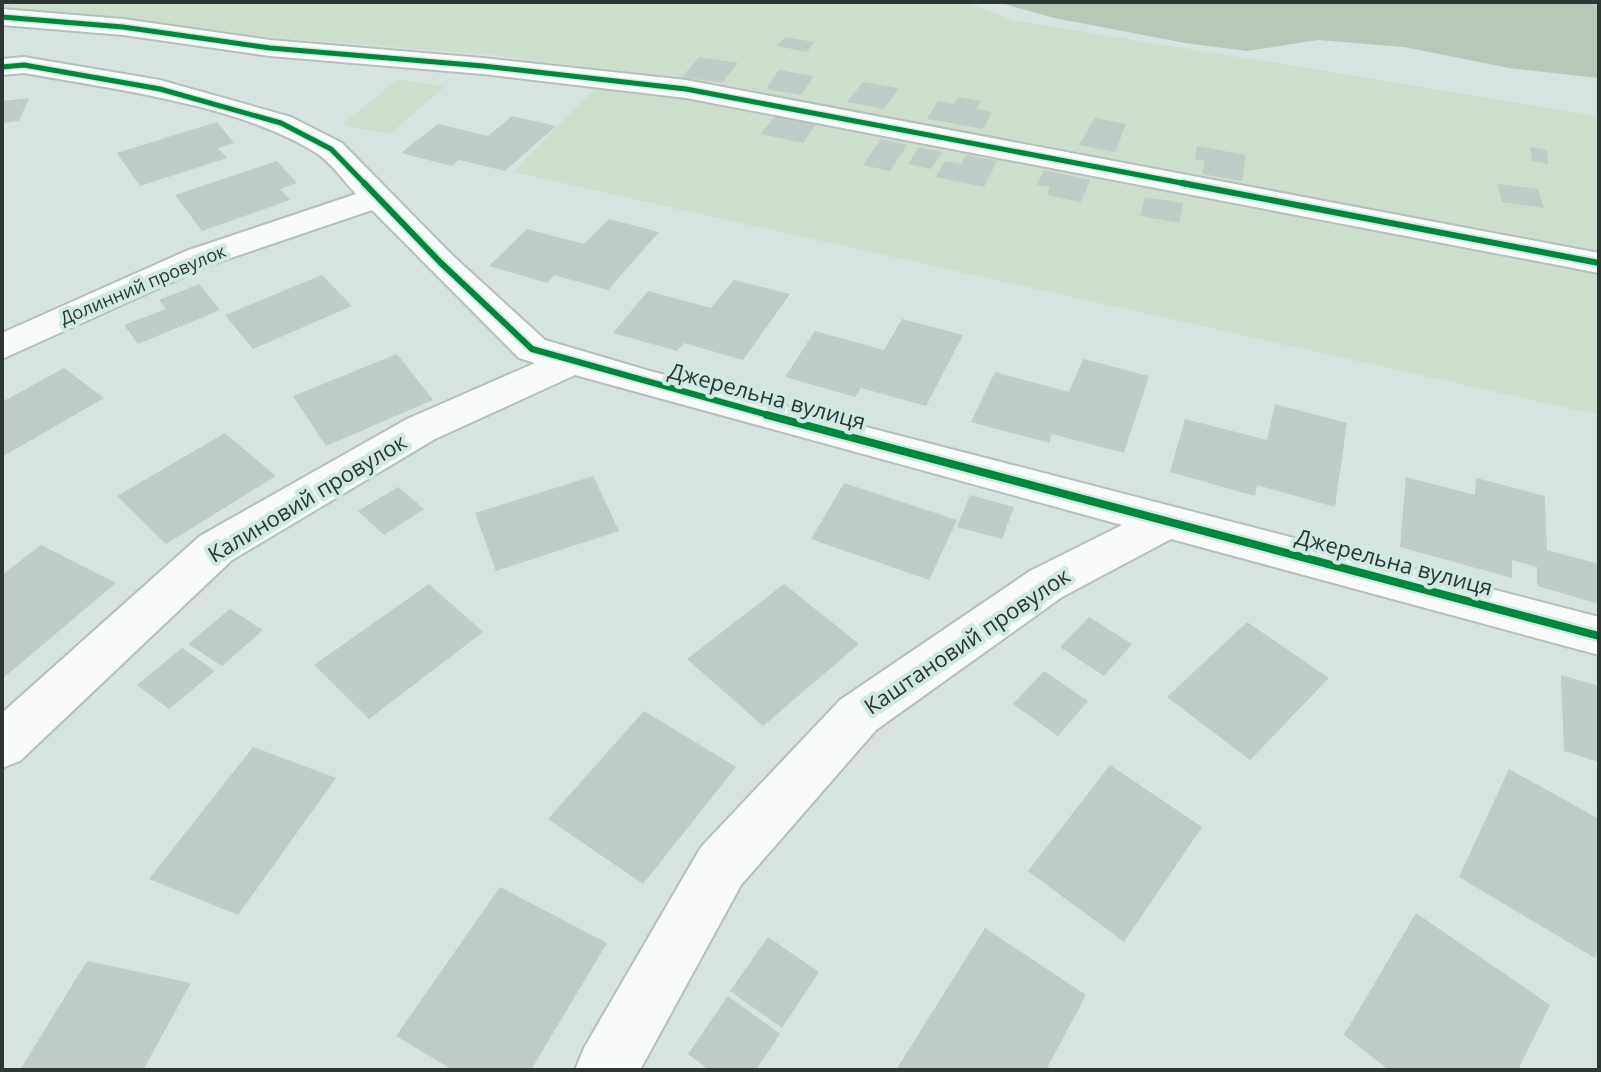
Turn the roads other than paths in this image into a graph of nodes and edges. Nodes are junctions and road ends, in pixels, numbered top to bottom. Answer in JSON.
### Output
{"nodes":[{"id":1,"x":2,"y":17,"type":"edge"},
{"id":2,"x":2,"y":67,"type":"edge"},
{"id":3,"x":378,"y":197,"type":"junction"},
{"id":4,"x":1599,"y":263,"type":"edge"},
{"id":5,"x":2,"y":347,"type":"edge"},
{"id":6,"x":572,"y":361,"type":"junction"},
{"id":7,"x":1168,"y":521,"type":"junction"},
{"id":8,"x":1599,"y":636,"type":"edge"},
{"id":9,"x":2,"y":745,"type":"edge"},
{"id":10,"x":606,"y":1070,"type":"edge"}],
"edges":[{"from":1,"to":4,"type":"street"},
{"from":2,"to":3,"type":"street","name":"Джерельна вулиця"},
{"from":3,"to":5,"type":"street","name":"Долинний провулок"},
{"from":3,"to":6,"type":"street","name":"Джерельна вулиця"},
{"from":6,"to":7,"type":"street","name":"Джерельна вулиця"},
{"from":6,"to":9,"type":"street","name":"Калиновий провулок"},
{"from":7,"to":8,"type":"street","name":"Джерельна вулиця"},
{"from":7,"to":10,"type":"street","name":"Каштановий провулок"}]}
